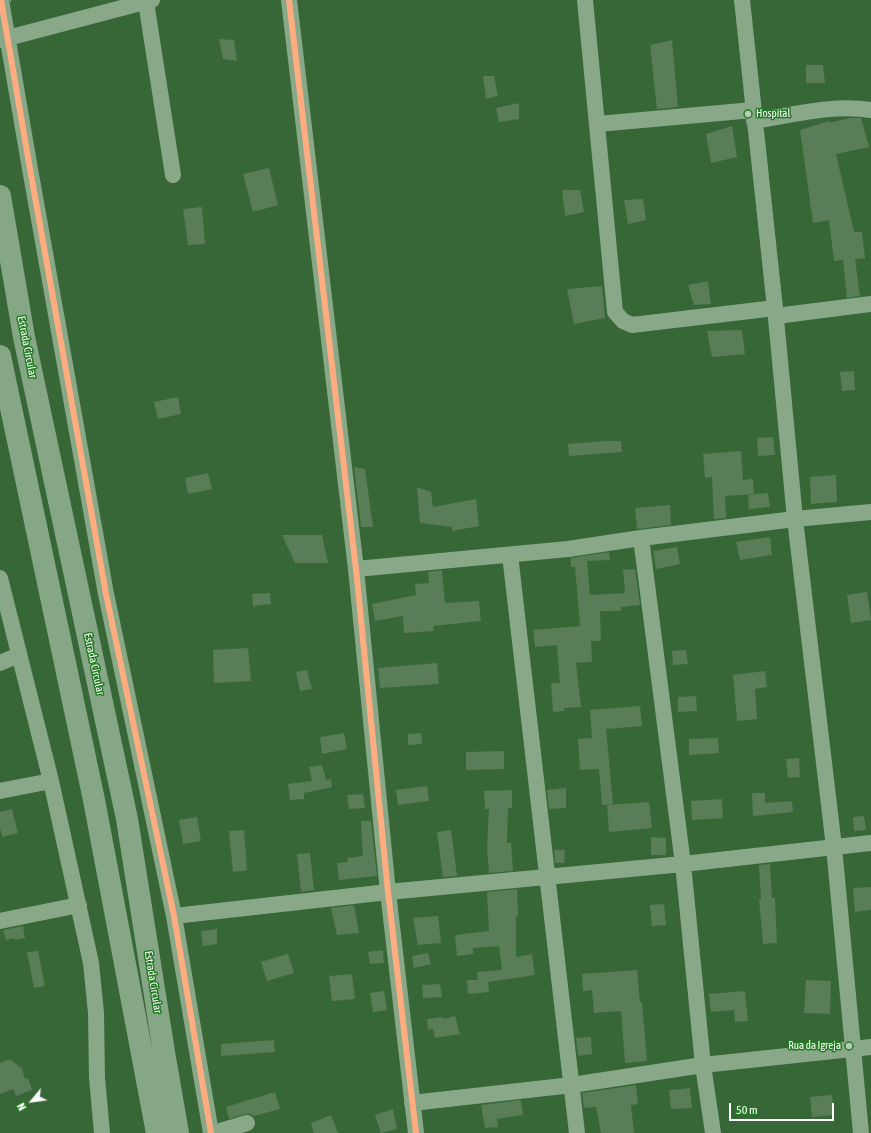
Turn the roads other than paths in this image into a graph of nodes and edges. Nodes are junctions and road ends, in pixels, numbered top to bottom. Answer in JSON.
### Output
{"nodes":[{"id":1,"x":1,"y":0,"type":"edge"},
{"id":2,"x":289,"y":0,"type":"edge"},
{"id":3,"x":585,"y":0,"type":"edge"},
{"id":4,"x":742,"y":0,"type":"edge"},
{"id":5,"x":149,"y":1,"type":"edge"},
{"id":6,"x":3,"y":39,"type":"edge"},
{"id":7,"x":871,"y":110,"type":"edge"},
{"id":8,"x":754,"y":115,"type":"junction"},
{"id":9,"x":598,"y":124,"type":"junction"},
{"id":10,"x":173,"y":176,"type":"dead end"},
{"id":11,"x":0,"y":196,"type":"edge"},
{"id":12,"x":871,"y":304,"type":"edge"},
{"id":13,"x":775,"y":312,"type":"junction"},
{"id":14,"x":0,"y":356,"type":"edge"},
{"id":15,"x":871,"y":512,"type":"edge"},
{"id":16,"x":796,"y":519,"type":"junction"},
{"id":17,"x":641,"y":538,"type":"junction"},
{"id":18,"x":510,"y":555,"type":"junction"},
{"id":19,"x":356,"y":569,"type":"junction"},
{"id":20,"x":0,"y":578,"type":"edge"},
{"id":21,"x":19,"y":655,"type":"junction"},
{"id":22,"x":0,"y":663,"type":"edge"},
{"id":23,"x":50,"y":781,"type":"junction"},
{"id":24,"x":0,"y":791,"type":"edge"},
{"id":25,"x":871,"y":843,"type":"edge"},
{"id":26,"x":834,"y":846,"type":"junction"},
{"id":27,"x":683,"y":864,"type":"junction"},
{"id":28,"x":547,"y":878,"type":"junction"},
{"id":29,"x":388,"y":892,"type":"junction"},
{"id":30,"x":79,"y":905,"type":"junction"},
{"id":31,"x":174,"y":916,"type":"junction"},
{"id":32,"x":0,"y":921,"type":"edge"},
{"id":33,"x":871,"y":1047,"type":"edge"},
{"id":34,"x":852,"y":1049,"type":"junction"},
{"id":35,"x":703,"y":1066,"type":"junction"},
{"id":36,"x":572,"y":1085,"type":"junction"},
{"id":37,"x":412,"y":1103,"type":"junction"},
{"id":38,"x":247,"y":1123,"type":"dead end"},
{"id":39,"x":102,"y":1133,"type":"edge"},
{"id":40,"x":157,"y":1133,"type":"edge"},
{"id":41,"x":178,"y":1133,"type":"edge"},
{"id":42,"x":213,"y":1133,"type":"edge"},
{"id":43,"x":416,"y":1133,"type":"edge"},
{"id":44,"x":577,"y":1133,"type":"edge"},
{"id":45,"x":713,"y":1133,"type":"edge"},
{"id":46,"x":861,"y":1133,"type":"edge"}],
"edges":[{"from":1,"to":6,"type":"street"},
{"from":2,"to":19,"type":"street"},
{"from":3,"to":9,"type":"street"},
{"from":4,"to":8,"type":"street"},
{"from":5,"to":6,"type":"street"},
{"from":5,"to":10,"type":"street"},
{"from":6,"to":31,"type":"street"},
{"from":7,"to":8,"type":"street"},
{"from":8,"to":9,"type":"street"},
{"from":8,"to":13,"type":"street"},
{"from":9,"to":13,"type":"street"},
{"from":11,"to":41,"type":"main road","name":"Estrada Circular"},
{"from":12,"to":13,"type":"street"},
{"from":13,"to":16,"type":"street"},
{"from":14,"to":40,"type":"main road"},
{"from":15,"to":16,"type":"street"},
{"from":16,"to":17,"type":"street"},
{"from":16,"to":26,"type":"street"},
{"from":17,"to":18,"type":"street"},
{"from":17,"to":27,"type":"street"},
{"from":18,"to":19,"type":"street"},
{"from":18,"to":28,"type":"street"},
{"from":19,"to":29,"type":"street"},
{"from":20,"to":21,"type":"street"},
{"from":21,"to":22,"type":"street"},
{"from":21,"to":23,"type":"street"},
{"from":23,"to":24,"type":"street"},
{"from":23,"to":30,"type":"street"},
{"from":25,"to":26,"type":"street"},
{"from":26,"to":27,"type":"street"},
{"from":26,"to":34,"type":"street"},
{"from":27,"to":28,"type":"street"},
{"from":27,"to":35,"type":"street"},
{"from":28,"to":29,"type":"street"},
{"from":28,"to":36,"type":"street"},
{"from":29,"to":31,"type":"street"},
{"from":29,"to":37,"type":"street"},
{"from":30,"to":32,"type":"street"},
{"from":30,"to":39,"type":"street"},
{"from":31,"to":42,"type":"street"},
{"from":33,"to":34,"type":"street"},
{"from":34,"to":35,"type":"street"},
{"from":34,"to":46,"type":"street"},
{"from":35,"to":36,"type":"street"},
{"from":35,"to":45,"type":"street"},
{"from":36,"to":37,"type":"street"},
{"from":36,"to":44,"type":"street"},
{"from":37,"to":43,"type":"street"},
{"from":38,"to":42,"type":"street"}]}
